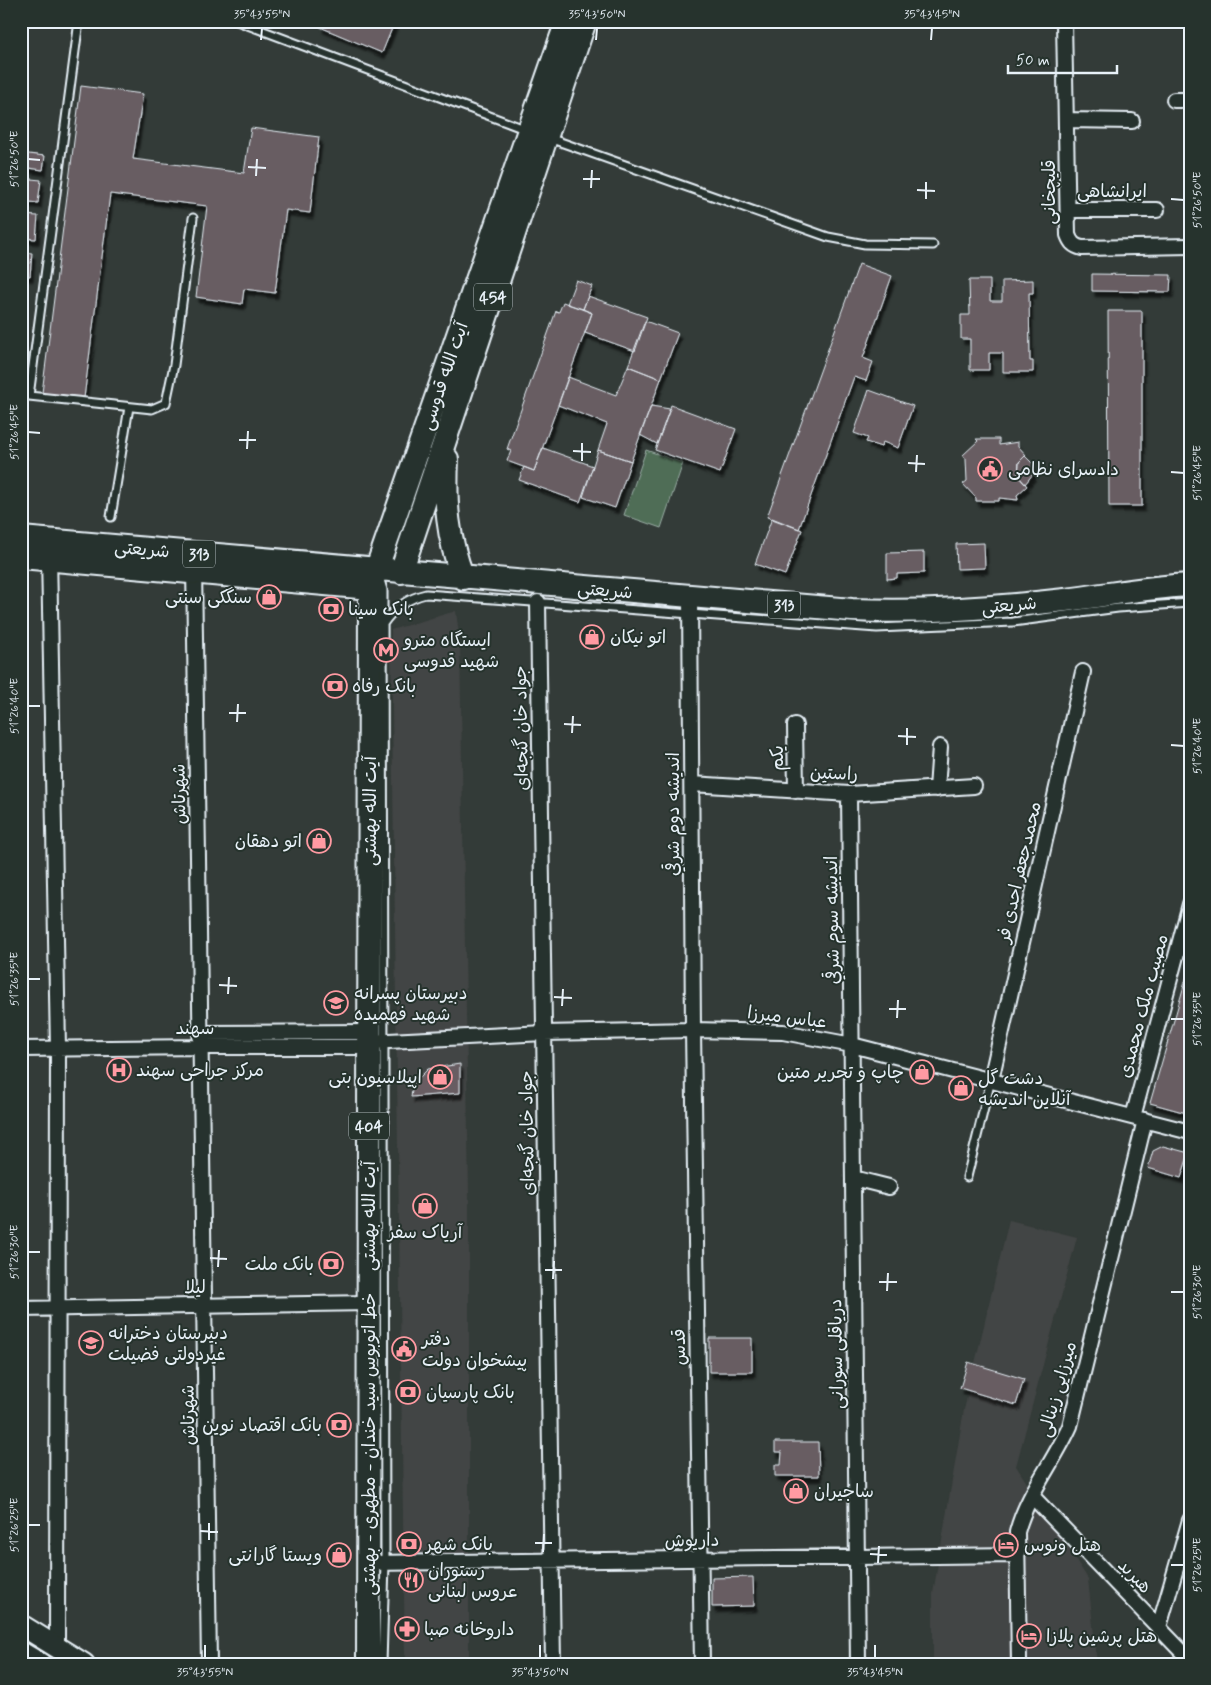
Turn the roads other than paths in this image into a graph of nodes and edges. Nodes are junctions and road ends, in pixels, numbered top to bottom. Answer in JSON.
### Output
{"nodes":[{"id":1,"x":79,"y":21,"type":"edge"},
{"id":2,"x":237,"y":21,"type":"edge"},
{"id":3,"x":567,"y":21,"type":"edge"},
{"id":4,"x":585,"y":21,"type":"edge"},
{"id":5,"x":1064,"y":21,"type":"edge"},
{"id":6,"x":1174,"y":100,"type":"dead end"},
{"id":7,"x":1190,"y":100,"type":"edge"},
{"id":8,"x":1068,"y":120,"type":"junction"},
{"id":9,"x":1132,"y":121,"type":"dead end"},
{"id":10,"x":538,"y":134,"type":"junction"},
{"id":11,"x":1068,"y":210,"type":"junction"},
{"id":12,"x":1157,"y":210,"type":"dead end"},
{"id":13,"x":193,"y":218,"type":"dead end"},
{"id":14,"x":933,"y":245,"type":"dead end"},
{"id":15,"x":1190,"y":246,"type":"edge"},
{"id":16,"x":25,"y":396,"type":"edge"},
{"id":17,"x":129,"y":406,"type":"junction"},
{"id":18,"x":448,"y":433,"type":"junction"},
{"id":19,"x":111,"y":517,"type":"dead end"},
{"id":20,"x":21,"y":538,"type":"edge"},
{"id":21,"x":49,"y":550,"type":"junction"},
{"id":22,"x":21,"y":557,"type":"edge"},
{"id":23,"x":194,"y":563,"type":"junction"},
{"id":24,"x":402,"y":572,"type":"junction"},
{"id":25,"x":463,"y":578,"type":"junction"},
{"id":26,"x":374,"y":579,"type":"junction"},
{"id":27,"x":1190,"y":585,"type":"edge"},
{"id":28,"x":538,"y":593,"type":"junction"},
{"id":29,"x":1190,"y":603,"type":"edge"},
{"id":30,"x":690,"y":606,"type":"junction"},
{"id":31,"x":382,"y":624,"type":"junction"},
{"id":32,"x":1083,"y":672,"type":"dead end"},
{"id":33,"x":796,"y":725,"type":"dead end"},
{"id":34,"x":940,"y":747,"type":"dead end"},
{"id":35,"x":692,"y":784,"type":"junction"},
{"id":36,"x":974,"y":786,"type":"dead end"},
{"id":37,"x":936,"y":788,"type":"junction"},
{"id":38,"x":796,"y":791,"type":"junction"},
{"id":39,"x":849,"y":794,"type":"junction"},
{"id":40,"x":1190,"y":904,"type":"edge"},
{"id":41,"x":693,"y":1030,"type":"junction"},
{"id":42,"x":544,"y":1033,"type":"junction"},
{"id":43,"x":200,"y":1040,"type":"junction"},
{"id":44,"x":373,"y":1040,"type":"junction"},
{"id":45,"x":852,"y":1044,"type":"junction"},
{"id":46,"x":58,"y":1049,"type":"junction"},
{"id":47,"x":21,"y":1050,"type":"edge"},
{"id":48,"x":992,"y":1080,"type":"junction"},
{"id":49,"x":1139,"y":1119,"type":"junction"},
{"id":50,"x":1190,"y":1132,"type":"edge"},
{"id":51,"x":967,"y":1177,"type":"dead end"},
{"id":52,"x":854,"y":1178,"type":"junction"},
{"id":53,"x":889,"y":1187,"type":"dead end"},
{"id":54,"x":369,"y":1303,"type":"junction"},
{"id":55,"x":205,"y":1306,"type":"junction"},
{"id":56,"x":59,"y":1308,"type":"junction"},
{"id":57,"x":21,"y":1309,"type":"edge"},
{"id":58,"x":1032,"y":1496,"type":"junction"},
{"id":59,"x":1190,"y":1520,"type":"edge"},
{"id":60,"x":1017,"y":1556,"type":"junction"},
{"id":61,"x":857,"y":1557,"type":"junction"},
{"id":62,"x":701,"y":1559,"type":"junction"},
{"id":63,"x":552,"y":1560,"type":"junction"},
{"id":64,"x":377,"y":1562,"type":"junction"},
{"id":65,"x":21,"y":1625,"type":"edge"},
{"id":66,"x":1159,"y":1627,"type":"junction"},
{"id":67,"x":57,"y":1648,"type":"junction"},
{"id":68,"x":21,"y":1652,"type":"edge"},
{"id":69,"x":1190,"y":1660,"type":"edge"},
{"id":70,"x":41,"y":1664,"type":"edge"},
{"id":71,"x":84,"y":1664,"type":"edge"},
{"id":72,"x":209,"y":1664,"type":"edge"},
{"id":73,"x":368,"y":1664,"type":"edge"},
{"id":74,"x":382,"y":1664,"type":"edge"},
{"id":75,"x":553,"y":1664,"type":"edge"},
{"id":76,"x":702,"y":1664,"type":"edge"},
{"id":77,"x":858,"y":1664,"type":"edge"},
{"id":78,"x":1020,"y":1664,"type":"edge"}],
"edges":[{"from":1,"to":16,"type":"lane"},
{"from":2,"to":10,"type":"lane"},
{"from":3,"to":10,"type":"main road","name":"آیت الله قدوسی","number":"454"},
{"from":4,"to":10,"type":"main road","name":"آیت الله قدوسی","number":"454"},
{"from":5,"to":8,"type":"street","name":"قلیچخانی"},
{"from":6,"to":7,"type":"street"},
{"from":8,"to":9,"type":"street"},
{"from":8,"to":11,"type":"street","name":"قلیچخانی"},
{"from":10,"to":14,"type":"lane"},
{"from":10,"to":18,"type":"main road","name":"آیت الله قدوسی","number":"454"},
{"from":10,"to":26,"type":"main road","name":"آیت الله قدوسی","number":"454"},
{"from":11,"to":12,"type":"street","name":"ایرانشاهی"},
{"from":11,"to":15,"type":"street","name":"قلیچخانی"},
{"from":13,"to":17,"type":"lane"},
{"from":16,"to":17,"type":"lane"},
{"from":17,"to":19,"type":"lane"},
{"from":18,"to":24,"type":"main road","name":"آیت الله قدوسی","number":"454"},
{"from":18,"to":25,"type":"main road"},
{"from":20,"to":21,"type":"main road","name":"شریعتی","number":"313"},
{"from":21,"to":22,"type":"main road","name":"شریعتی","number":"313"},
{"from":21,"to":23,"type":"main road","name":"شریعتی","number":"313"},
{"from":21,"to":46,"type":"street"},
{"from":23,"to":26,"type":"main road","name":"شریعتی","number":"313"},
{"from":23,"to":43,"type":"street","name":"شهرتاش"},
{"from":24,"to":25,"type":"main road","name":"شریعتی","number":"313"},
{"from":24,"to":26,"type":"main road","name":"شریعتی","number":"313"},
{"from":25,"to":28,"type":"main road","name":"شریعتی","number":"313"},
{"from":26,"to":31,"type":"lane","name":"خط اتوبوس سید خندان - مطهری - بهشتی"},
{"from":26,"to":44,"type":"main road","name":"آیت الله بهشتی","number":"404"},
{"from":27,"to":30,"type":"main road","name":"شریعتی","number":"313"},
{"from":28,"to":30,"type":"main road","name":"شریعتی","number":"313"},
{"from":28,"to":31,"type":"lane"},
{"from":28,"to":42,"type":"street","name":"جواد خان گنجه‌ای"},
{"from":29,"to":30,"type":"lane"},
{"from":30,"to":35,"type":"street","name":"انديشه دوم شرقي"},
{"from":31,"to":44,"type":"lane","name":"خط اتوبوس سید خندان - مطهری - بهشتی"},
{"from":32,"to":48,"type":"street","name":"محمدجعفر احدی فر"},
{"from":33,"to":38,"type":"street","name":"یکم"},
{"from":34,"to":37,"type":"street"},
{"from":35,"to":38,"type":"street","name":"راستین"},
{"from":35,"to":41,"type":"street","name":"انديشه دوم شرقي"},
{"from":36,"to":37,"type":"street","name":"راستین"},
{"from":37,"to":39,"type":"street","name":"راستین"},
{"from":38,"to":39,"type":"street","name":"راستین"},
{"from":39,"to":45,"type":"street","name":"اندیشه سوم شرقي"},
{"from":40,"to":49,"type":"street","name":"مصیب ملک محمدی"},
{"from":41,"to":42,"type":"street","name":"عباس میرزا"},
{"from":41,"to":45,"type":"street","name":"عباس میرزا"},
{"from":41,"to":62,"type":"street","name":"قدس"},
{"from":42,"to":44,"type":"street","name":"عباس میرزا"},
{"from":42,"to":63,"type":"street","name":"جواد خان گنجه‌ای"},
{"from":43,"to":44,"type":"street","name":"سهند"},
{"from":43,"to":46,"type":"street","name":"سهند"},
{"from":43,"to":55,"type":"street","name":"شهرتاش"},
{"from":44,"to":54,"type":"main road","name":"آیت الله بهشتی","number":"404"},
{"from":44,"to":64,"type":"lane","name":"خط اتوبوس سید خندان - مطهری - بهشتی"},
{"from":45,"to":48,"type":"street","name":"عباس میرزا"},
{"from":45,"to":52,"type":"street","name":"دریاقلی سورانی"},
{"from":46,"to":47,"type":"street","name":"سهند"},
{"from":46,"to":56,"type":"street"},
{"from":48,"to":49,"type":"street","name":"عباس میرزا"},
{"from":48,"to":51,"type":"lane"},
{"from":49,"to":50,"type":"street","name":"عباس میرزا"},
{"from":49,"to":58,"type":"street","name":"میرزایی زینالی"},
{"from":52,"to":53,"type":"street"},
{"from":52,"to":61,"type":"street","name":"دریاقلی سورانی"},
{"from":54,"to":55,"type":"street","name":"لیلا"},
{"from":54,"to":64,"type":"main road","name":"آیت الله بهشتی","number":"404"},
{"from":55,"to":56,"type":"street","name":"لیلا"},
{"from":55,"to":72,"type":"street","name":"شهرتاش"},
{"from":56,"to":57,"type":"street","name":"لیلا"},
{"from":56,"to":67,"type":"street"},
{"from":58,"to":60,"type":"street","name":"میرزایی زینالی"},
{"from":58,"to":66,"type":"street","name":"هیربد"},
{"from":59,"to":66,"type":"street"},
{"from":60,"to":61,"type":"street","name":"داریوش"},
{"from":60,"to":78,"type":"street","name":"میرزایی زینالی"},
{"from":61,"to":62,"type":"street","name":"داریوش"},
{"from":61,"to":77,"type":"street","name":"دریاقلی سورانی"},
{"from":62,"to":63,"type":"street","name":"داریوش"},
{"from":62,"to":76,"type":"street","name":"قدس"},
{"from":63,"to":64,"type":"street","name":"داریوش"},
{"from":63,"to":75,"type":"street","name":"جواد خان گنجه‌ای"},
{"from":64,"to":73,"type":"main road","name":"آیت الله بهشتی","number":"404"},
{"from":64,"to":74,"type":"lane","name":"خط اتوبوس سید خندان - مطهری - بهشتی"},
{"from":65,"to":67,"type":"main road"},
{"from":66,"to":69,"type":"street","name":"هیربد"},
{"from":67,"to":71,"type":"main road"},
{"from":68,"to":70,"type":"main road"}]}
